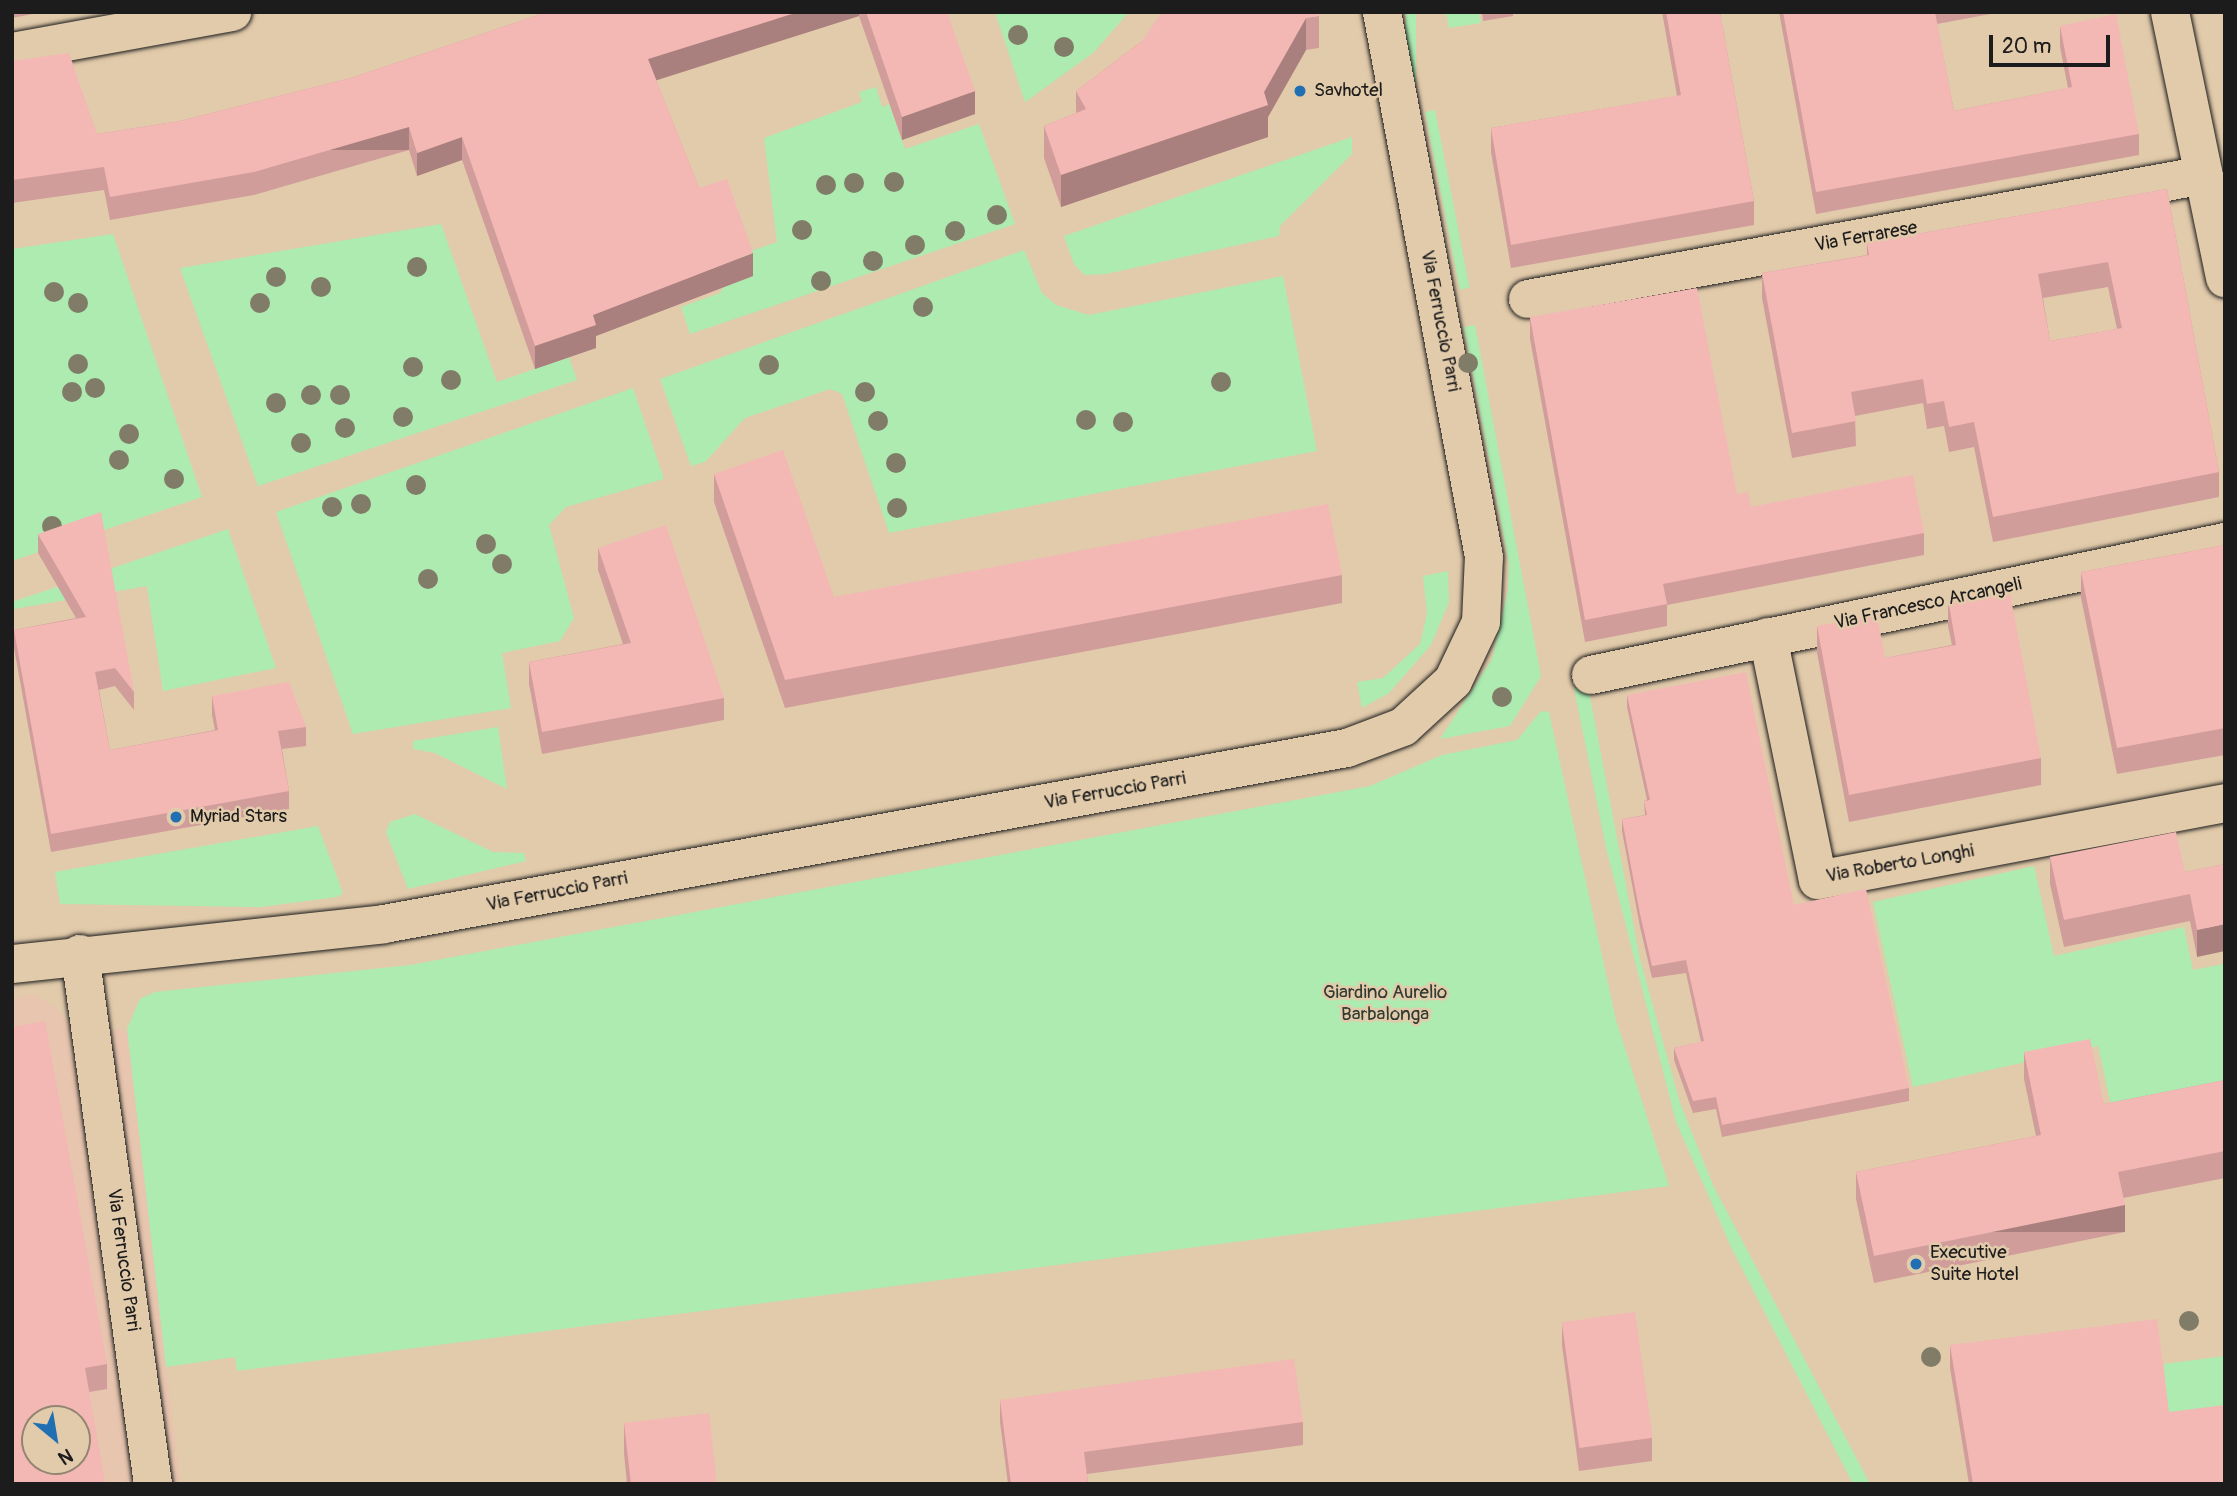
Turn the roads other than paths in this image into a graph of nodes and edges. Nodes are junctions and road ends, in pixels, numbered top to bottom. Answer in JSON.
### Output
{"nodes":[{"id":1,"x":232,"y":12,"type":"edge"},
{"id":2,"x":1382,"y":12,"type":"edge"},
{"id":3,"x":2170,"y":12,"type":"edge"},
{"id":4,"x":12,"y":51,"type":"edge"},
{"id":5,"x":2204,"y":175,"type":"junction"},
{"id":6,"x":2225,"y":278,"type":"edge"},
{"id":7,"x":1528,"y":299,"type":"dead end"},
{"id":8,"x":2225,"y":542,"type":"edge"},
{"id":9,"x":1768,"y":637,"type":"junction"},
{"id":10,"x":1591,"y":676,"type":"dead end"},
{"id":11,"x":2225,"y":803,"type":"edge"},
{"id":12,"x":80,"y":954,"type":"junction"},
{"id":13,"x":12,"y":964,"type":"edge"},
{"id":14,"x":153,"y":1484,"type":"edge"}],
"edges":[{"from":1,"to":4,"type":"street"},
{"from":2,"to":12,"type":"street","name":"Via Ferruccio Parri"},
{"from":3,"to":5,"type":"street"},
{"from":5,"to":6,"type":"street"},
{"from":5,"to":7,"type":"street","name":"Via Ferrarese"},
{"from":8,"to":9,"type":"street","name":"Via Francesco Arcangeli"},
{"from":9,"to":10,"type":"street","name":"Via Francesco Arcangeli"},
{"from":9,"to":11,"type":"street","name":"Via Roberto Longhi"},
{"from":12,"to":13,"type":"street","name":"Via Ferruccio Parri"},
{"from":12,"to":14,"type":"street","name":"Via Ferruccio Parri"}]}
